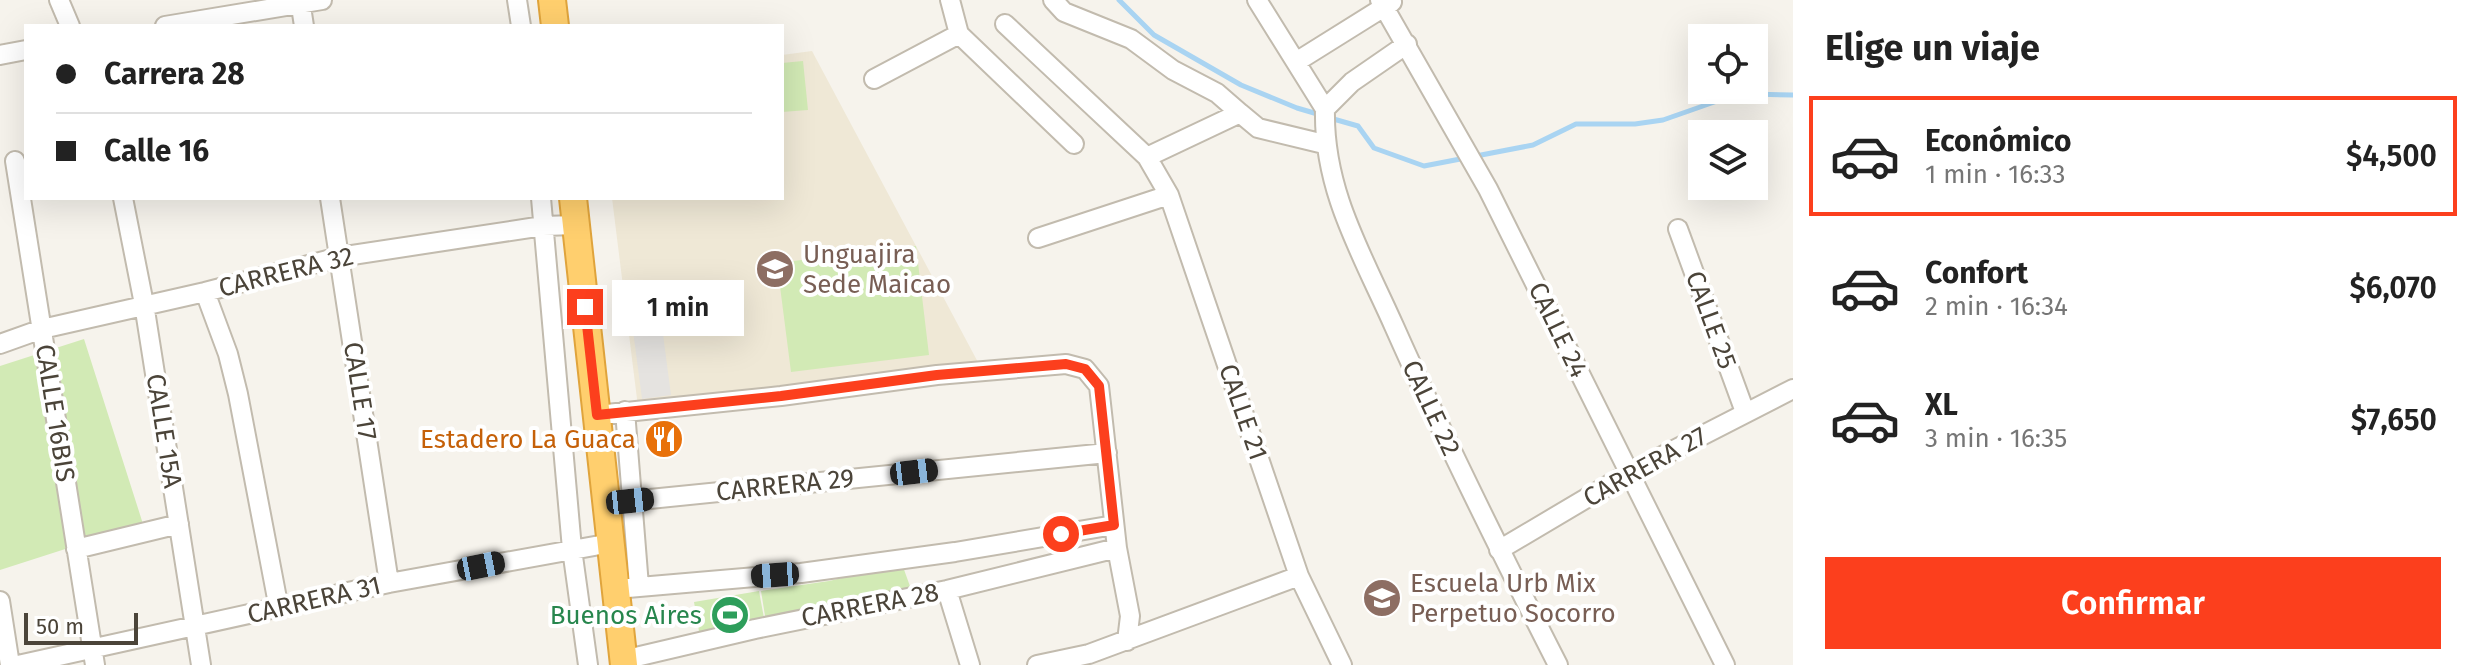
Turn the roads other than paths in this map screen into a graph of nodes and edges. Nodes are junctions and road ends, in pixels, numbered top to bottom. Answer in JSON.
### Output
{"nodes":[{"id":1,"x":59,"y":0,"type":"edge"},
{"id":2,"x":322,"y":0,"type":"edge"},
{"id":3,"x":517,"y":0,"type":"edge"},
{"id":4,"x":552,"y":0,"type":"edge"},
{"id":5,"x":1053,"y":0,"type":"edge"},
{"id":6,"x":1257,"y":0,"type":"edge"},
{"id":7,"x":301,"y":2,"type":"edge"},
{"id":8,"x":1387,"y":2,"type":"edge"},
{"id":9,"x":954,"y":3,"type":"edge"},
{"id":10,"x":69,"y":24,"type":"edge"},
{"id":11,"x":176,"y":24,"type":"edge"},
{"id":12,"x":304,"y":24,"type":"edge"},
{"id":13,"x":521,"y":24,"type":"edge"},
{"id":14,"x":555,"y":24,"type":"edge"},
{"id":15,"x":1005,"y":24,"type":"dead end"},
{"id":16,"x":959,"y":34,"type":"junction"},
{"id":17,"x":1407,"y":44,"type":"junction"},
{"id":18,"x":24,"y":50,"type":"edge"},
{"id":19,"x":0,"y":55,"type":"edge"},
{"id":20,"x":1296,"y":62,"type":"junction"},
{"id":21,"x":874,"y":79,"type":"dead end"},
{"id":22,"x":1325,"y":109,"type":"junction"},
{"id":23,"x":1240,"y":113,"type":"junction"},
{"id":24,"x":1074,"y":144,"type":"dead end"},
{"id":25,"x":1324,"y":144,"type":"junction"},
{"id":26,"x":1147,"y":157,"type":"junction"},
{"id":27,"x":14,"y":161,"type":"edge"},
{"id":28,"x":1169,"y":195,"type":"junction"},
{"id":29,"x":123,"y":200,"type":"edge"},
{"id":30,"x":330,"y":200,"type":"edge"},
{"id":31,"x":541,"y":200,"type":"edge"},
{"id":32,"x":573,"y":200,"type":"edge"},
{"id":33,"x":576,"y":225,"type":"junction"},
{"id":34,"x":543,"y":226,"type":"junction"},
{"id":35,"x":1678,"y":229,"type":"dead end"},
{"id":36,"x":1038,"y":238,"type":"dead end"},
{"id":37,"x":339,"y":257,"type":"junction"},
{"id":38,"x":205,"y":292,"type":"junction"},
{"id":39,"x":144,"y":304,"type":"junction"},
{"id":40,"x":42,"y":329,"type":"junction"},
{"id":41,"x":0,"y":344,"type":"edge"},
{"id":42,"x":1793,"y":389,"type":"edge"},
{"id":43,"x":625,"y":411,"type":"junction"},
{"id":44,"x":1745,"y":412,"type":"junction"},
{"id":45,"x":597,"y":415,"type":"junction"},
{"id":46,"x":1107,"y":453,"type":"junction"},
{"id":47,"x":1629,"y":473,"type":"junction"},
{"id":48,"x":618,"y":501,"type":"junction"},
{"id":49,"x":179,"y":524,"type":"junction"},
{"id":50,"x":1114,"y":525,"type":"junction"},
{"id":51,"x":611,"y":543,"type":"junction"},
{"id":52,"x":1117,"y":548,"type":"junction"},
{"id":53,"x":76,"y":549,"type":"junction"},
{"id":54,"x":572,"y":549,"type":"junction"},
{"id":55,"x":1499,"y":550,"type":"junction"},
{"id":56,"x":1299,"y":576,"type":"junction"},
{"id":57,"x":389,"y":583,"type":"junction"},
{"id":58,"x":627,"y":587,"type":"junction"},
{"id":59,"x":947,"y":590,"type":"junction"},
{"id":60,"x":0,"y":601,"type":"edge"},
{"id":61,"x":279,"y":609,"type":"junction"},
{"id":62,"x":195,"y":626,"type":"junction"},
{"id":63,"x":1127,"y":641,"type":"junction"},
{"id":64,"x":93,"y":657,"type":"edge"},
{"id":65,"x":1092,"y":659,"type":"edge"},
{"id":66,"x":624,"y":663,"type":"edge"},
{"id":67,"x":10,"y":665,"type":"edge"},
{"id":68,"x":18,"y":665,"type":"edge"},
{"id":69,"x":201,"y":665,"type":"edge"},
{"id":70,"x":588,"y":665,"type":"edge"},
{"id":71,"x":970,"y":665,"type":"edge"},
{"id":72,"x":1037,"y":665,"type":"edge"},
{"id":73,"x":1342,"y":665,"type":"edge"},
{"id":74,"x":1558,"y":665,"type":"edge"},
{"id":75,"x":1725,"y":665,"type":"edge"}],
"edges":[{"from":1,"to":10,"type":"street"},
{"from":2,"to":7,"type":"street"},
{"from":3,"to":13,"type":"street"},
{"from":4,"to":14,"type":"highway"},
{"from":5,"to":23,"type":"street"},
{"from":6,"to":20,"type":"street"},
{"from":7,"to":11,"type":"street"},
{"from":7,"to":12,"type":"street"},
{"from":8,"to":17,"type":"street","name":"CALLE 24"},
{"from":8,"to":20,"type":"street"},
{"from":9,"to":16,"type":"street"},
{"from":15,"to":26,"type":"street","name":"CALLE 21"},
{"from":16,"to":21,"type":"street"},
{"from":16,"to":24,"type":"street"},
{"from":17,"to":22,"type":"street"},
{"from":17,"to":47,"type":"street","name":"CALLE 24"},
{"from":18,"to":19,"type":"street"},
{"from":20,"to":22,"type":"street"},
{"from":22,"to":25,"type":"street","name":"CALLE 22"},
{"from":23,"to":25,"type":"street"},
{"from":23,"to":26,"type":"street"},
{"from":25,"to":55,"type":"street","name":"CALLE 22"},
{"from":26,"to":28,"type":"street","name":"CALLE 21"},
{"from":27,"to":40,"type":"street","name":"CALLE 16BIS"},
{"from":28,"to":36,"type":"street"},
{"from":28,"to":56,"type":"street","name":"CALLE 21"},
{"from":29,"to":39,"type":"street","name":"CALLE 15A"},
{"from":30,"to":37,"type":"street","name":"CALLE 17"},
{"from":31,"to":34,"type":"street"},
{"from":32,"to":33,"type":"highway"},
{"from":33,"to":34,"type":"street","name":"CARRERA 32"},
{"from":33,"to":45,"type":"highway"},
{"from":34,"to":37,"type":"street","name":"CARRERA 32"},
{"from":34,"to":54,"type":"street"},
{"from":35,"to":44,"type":"street","name":"CALLE 25"},
{"from":37,"to":38,"type":"street","name":"CARRERA 32"},
{"from":37,"to":57,"type":"street","name":"CALLE 17"},
{"from":38,"to":39,"type":"street","name":"CARRERA 32"},
{"from":38,"to":61,"type":"street"},
{"from":39,"to":40,"type":"street","name":"CARRERA 32"},
{"from":39,"to":49,"type":"street","name":"CALLE 15A"},
{"from":40,"to":41,"type":"street","name":"CARRERA 32"},
{"from":40,"to":53,"type":"street","name":"CALLE 16BIS"},
{"from":42,"to":44,"type":"street","name":"CARRERA 27"},
{"from":43,"to":45,"type":"street"},
{"from":43,"to":46,"type":"street"},
{"from":43,"to":48,"type":"street"},
{"from":44,"to":47,"type":"street","name":"CARRERA 27"},
{"from":45,"to":48,"type":"highway"},
{"from":46,"to":48,"type":"street","name":"CARRERA 29"},
{"from":46,"to":50,"type":"street"},
{"from":47,"to":55,"type":"street","name":"CARRERA 27"},
{"from":47,"to":75,"type":"street","name":"CALLE 24"},
{"from":48,"to":51,"type":"highway"},
{"from":48,"to":58,"type":"street"},
{"from":49,"to":53,"type":"street"},
{"from":49,"to":62,"type":"street","name":"CALLE 15A"},
{"from":50,"to":52,"type":"street"},
{"from":50,"to":58,"type":"street","name":"CARRERA 28"},
{"from":51,"to":54,"type":"street","name":"CARRERA 31"},
{"from":51,"to":58,"type":"highway"},
{"from":52,"to":59,"type":"street","name":"CARRERA 28"},
{"from":52,"to":63,"type":"street"},
{"from":53,"to":64,"type":"street","name":"CALLE 16BIS"},
{"from":54,"to":57,"type":"street","name":"CARRERA 31"},
{"from":54,"to":70,"type":"street"},
{"from":55,"to":74,"type":"street","name":"CALLE 22"},
{"from":56,"to":63,"type":"street"},
{"from":56,"to":73,"type":"street","name":"CALLE 21"},
{"from":57,"to":61,"type":"street","name":"CARRERA 31"},
{"from":58,"to":66,"type":"highway"},
{"from":59,"to":66,"type":"street","name":"CARRERA 28"},
{"from":59,"to":71,"type":"street"},
{"from":60,"to":67,"type":"street"},
{"from":61,"to":62,"type":"street","name":"CARRERA 31"},
{"from":62,"to":64,"type":"street","name":"CARRERA 31"},
{"from":62,"to":69,"type":"street","name":"CALLE 15A"},
{"from":63,"to":65,"type":"street"},
{"from":64,"to":68,"type":"street","name":"CARRERA 31"},
{"from":65,"to":72,"type":"street"}]}
